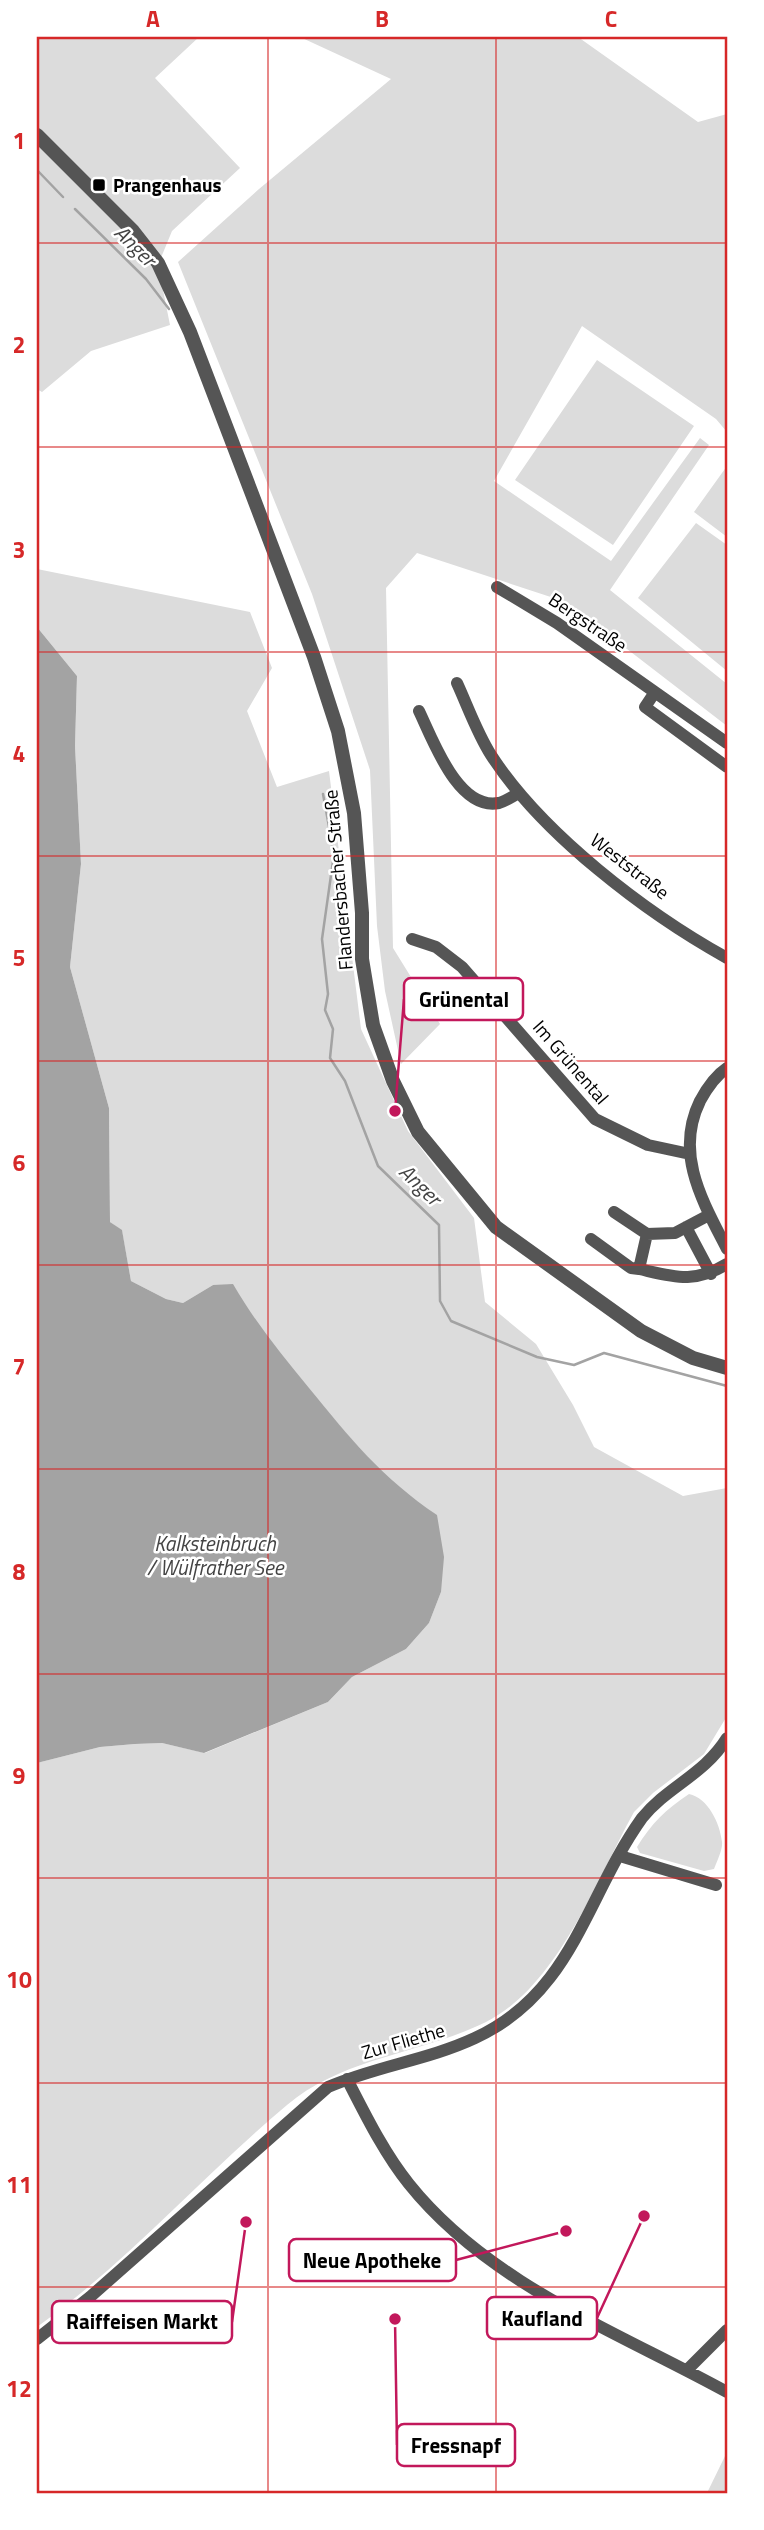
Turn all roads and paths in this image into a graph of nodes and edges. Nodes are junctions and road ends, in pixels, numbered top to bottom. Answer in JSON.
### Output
{"nodes":[{"id":1,"x":37,"y":135,"type":"edge"},
{"id":2,"x":498,"y":587,"type":"dead end"},
{"id":3,"x":457,"y":683,"type":"dead end"},
{"id":4,"x":656,"y":692,"type":"junction"},
{"id":5,"x":419,"y":711,"type":"dead end"},
{"id":6,"x":727,"y":743,"type":"edge"},
{"id":7,"x":727,"y":767,"type":"edge"},
{"id":8,"x":519,"y":793,"type":"junction"},
{"id":9,"x":412,"y":939,"type":"dead end"},
{"id":10,"x":727,"y":958,"type":"edge"},
{"id":11,"x":727,"y":1068,"type":"edge"},
{"id":12,"x":690,"y":1154,"type":"junction"},
{"id":13,"x":614,"y":1212,"type":"dead end"},
{"id":14,"x":709,"y":1214,"type":"junction"},
{"id":15,"x":687,"y":1227,"type":"junction"},
{"id":16,"x":647,"y":1234,"type":"junction"},
{"id":17,"x":591,"y":1239,"type":"dead end"},
{"id":18,"x":727,"y":1249,"type":"edge"},
{"id":19,"x":727,"y":1264,"type":"edge"},
{"id":20,"x":639,"y":1269,"type":"junction"},
{"id":21,"x":711,"y":1274,"type":"junction"},
{"id":22,"x":727,"y":1368,"type":"edge"},
{"id":23,"x":727,"y":1738,"type":"edge"},
{"id":24,"x":620,"y":1856,"type":"junction"},
{"id":25,"x":716,"y":1885,"type":"dead end"},
{"id":26,"x":347,"y":2079,"type":"junction"},
{"id":27,"x":727,"y":2330,"type":"edge"},
{"id":28,"x":37,"y":2339,"type":"edge"},
{"id":29,"x":687,"y":2370,"type":"junction"},
{"id":30,"x":727,"y":2392,"type":"edge"}],
"edges":[{"from":1,"to":22,"type":"street","name":"Flandersbacher Straße"},
{"from":2,"to":4,"type":"street","name":"Bergstraße"},
{"from":3,"to":8,"type":"street","name":"Weststraße"},
{"from":4,"to":6,"type":"street","name":"Bergstraße"},
{"from":4,"to":7,"type":"street"},
{"from":5,"to":8,"type":"street"},
{"from":8,"to":10,"type":"street","name":"Weststraße"},
{"from":9,"to":12,"type":"street","name":"Im Grünental"},
{"from":11,"to":12,"type":"street"},
{"from":12,"to":14,"type":"street"},
{"from":13,"to":16,"type":"street"},
{"from":14,"to":15,"type":"street"},
{"from":14,"to":18,"type":"street"},
{"from":15,"to":16,"type":"street"},
{"from":15,"to":21,"type":"street"},
{"from":16,"to":20,"type":"street"},
{"from":17,"to":20,"type":"street"},
{"from":19,"to":21,"type":"street"},
{"from":20,"to":21,"type":"street"},
{"from":23,"to":24,"type":"street","name":"Zur Fliethe"},
{"from":24,"to":25,"type":"street"},
{"from":24,"to":26,"type":"street","name":"Zur Fliethe"},
{"from":26,"to":28,"type":"street","name":"Zur Fliethe"},
{"from":26,"to":29,"type":"street"},
{"from":27,"to":29,"type":"street"},
{"from":29,"to":30,"type":"street"}]}
